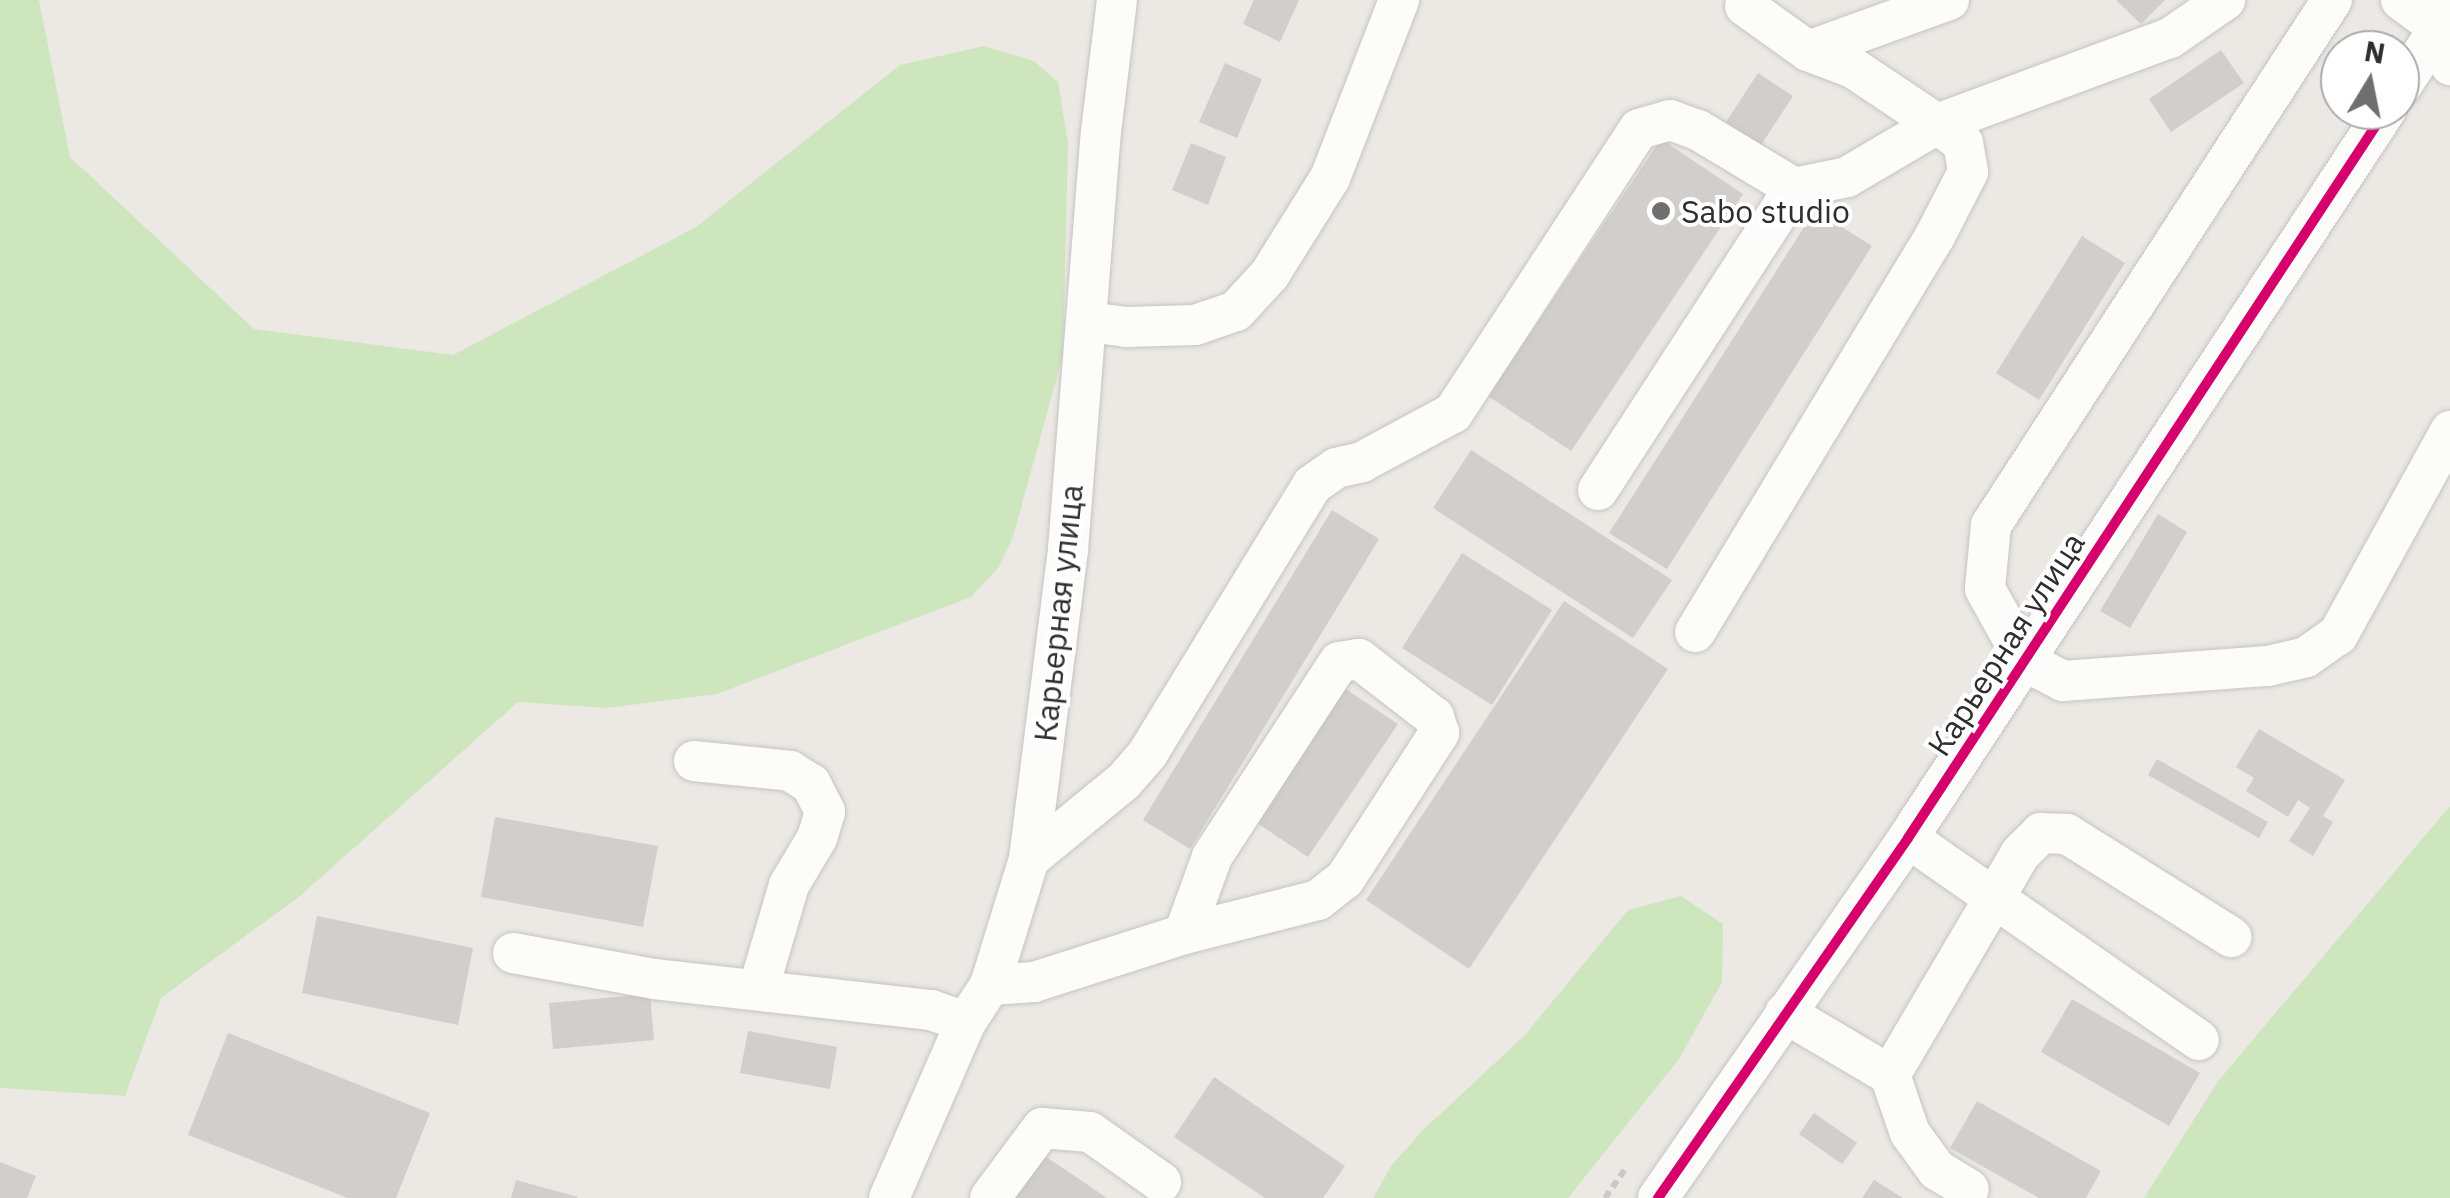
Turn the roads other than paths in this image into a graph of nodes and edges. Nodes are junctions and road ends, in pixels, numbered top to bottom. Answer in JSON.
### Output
{"nodes":[{"id":1,"x":1117,"y":0,"type":"edge"},
{"id":2,"x":1399,"y":0,"type":"edge"},
{"id":3,"x":1949,"y":0,"type":"edge"},
{"id":4,"x":2225,"y":0,"type":"edge"},
{"id":5,"x":2332,"y":0,"type":"edge"},
{"id":6,"x":2401,"y":0,"type":"edge"},
{"id":7,"x":1745,"y":6,"type":"dead end"},
{"id":8,"x":2446,"y":35,"type":"edge"},
{"id":9,"x":1808,"y":51,"type":"junction"},
{"id":10,"x":2420,"y":65,"type":"edge"},
{"id":11,"x":1937,"y":124,"type":"junction"},
{"id":12,"x":2373,"y":130,"type":"edge"},
{"id":13,"x":1794,"y":188,"type":"junction"},
{"id":14,"x":1088,"y":322,"type":"junction"},
{"id":15,"x":2450,"y":431,"type":"edge"},
{"id":16,"x":1598,"y":490,"type":"dead end"},
{"id":17,"x":1695,"y":632,"type":"dead end"},
{"id":18,"x":2025,"y":661,"type":"junction"},
{"id":19,"x":694,"y":761,"type":"dead end"},
{"id":20,"x":1908,"y":838,"type":"junction"},
{"id":21,"x":1029,"y":859,"type":"junction"},
{"id":22,"x":1995,"y":898,"type":"junction"},
{"id":23,"x":1184,"y":934,"type":"junction"},
{"id":24,"x":2231,"y":937,"type":"dead end"},
{"id":25,"x":514,"y":953,"type":"dead end"},
{"id":26,"x":990,"y":985,"type":"junction"},
{"id":27,"x":758,"y":990,"type":"junction"},
{"id":28,"x":1785,"y":1013,"type":"junction"},
{"id":29,"x":966,"y":1022,"type":"junction"},
{"id":30,"x":2200,"y":1040,"type":"dead end"},
{"id":31,"x":1890,"y":1075,"type":"junction"},
{"id":32,"x":1969,"y":1189,"type":"dead end"},
{"id":33,"x":1164,"y":1193,"type":"edge"},
{"id":34,"x":889,"y":1198,"type":"edge"},
{"id":35,"x":990,"y":1198,"type":"edge"},
{"id":36,"x":1658,"y":1198,"type":"edge"}],
"edges":[{"from":1,"to":14,"type":"street","name":"Карьерная улица"},
{"from":2,"to":14,"type":"street"},
{"from":3,"to":9,"type":"street"},
{"from":4,"to":11,"type":"street"},
{"from":5,"to":18,"type":"street"},
{"from":6,"to":8,"type":"street"},
{"from":7,"to":9,"type":"street"},
{"from":8,"to":10,"type":"street"},
{"from":9,"to":11,"type":"street"},
{"from":11,"to":13,"type":"street"},
{"from":11,"to":17,"type":"street"},
{"from":12,"to":18,"type":"street","name":"Карьерная улица"},
{"from":13,"to":16,"type":"street"},
{"from":13,"to":21,"type":"street"},
{"from":14,"to":21,"type":"street","name":"Карьерная улица"},
{"from":15,"to":18,"type":"street"},
{"from":18,"to":20,"type":"street","name":"Карьерная улица"},
{"from":19,"to":27,"type":"street"},
{"from":20,"to":22,"type":"street"},
{"from":20,"to":28,"type":"street","name":"Карьерная улица"},
{"from":21,"to":26,"type":"street","name":"Карьерная улица"},
{"from":22,"to":24,"type":"street"},
{"from":22,"to":30,"type":"street"},
{"from":22,"to":31,"type":"street"},
{"from":23,"to":23,"type":"street"},
{"from":23,"to":26,"type":"street"},
{"from":25,"to":27,"type":"street"},
{"from":26,"to":29,"type":"street","name":"Карьерная улица"},
{"from":27,"to":29,"type":"street"},
{"from":28,"to":31,"type":"street"},
{"from":28,"to":36,"type":"street","name":"Карьерная улица"},
{"from":29,"to":34,"type":"street","name":"Карьерная улица"},
{"from":31,"to":32,"type":"street"},
{"from":33,"to":35,"type":"street"}]}
